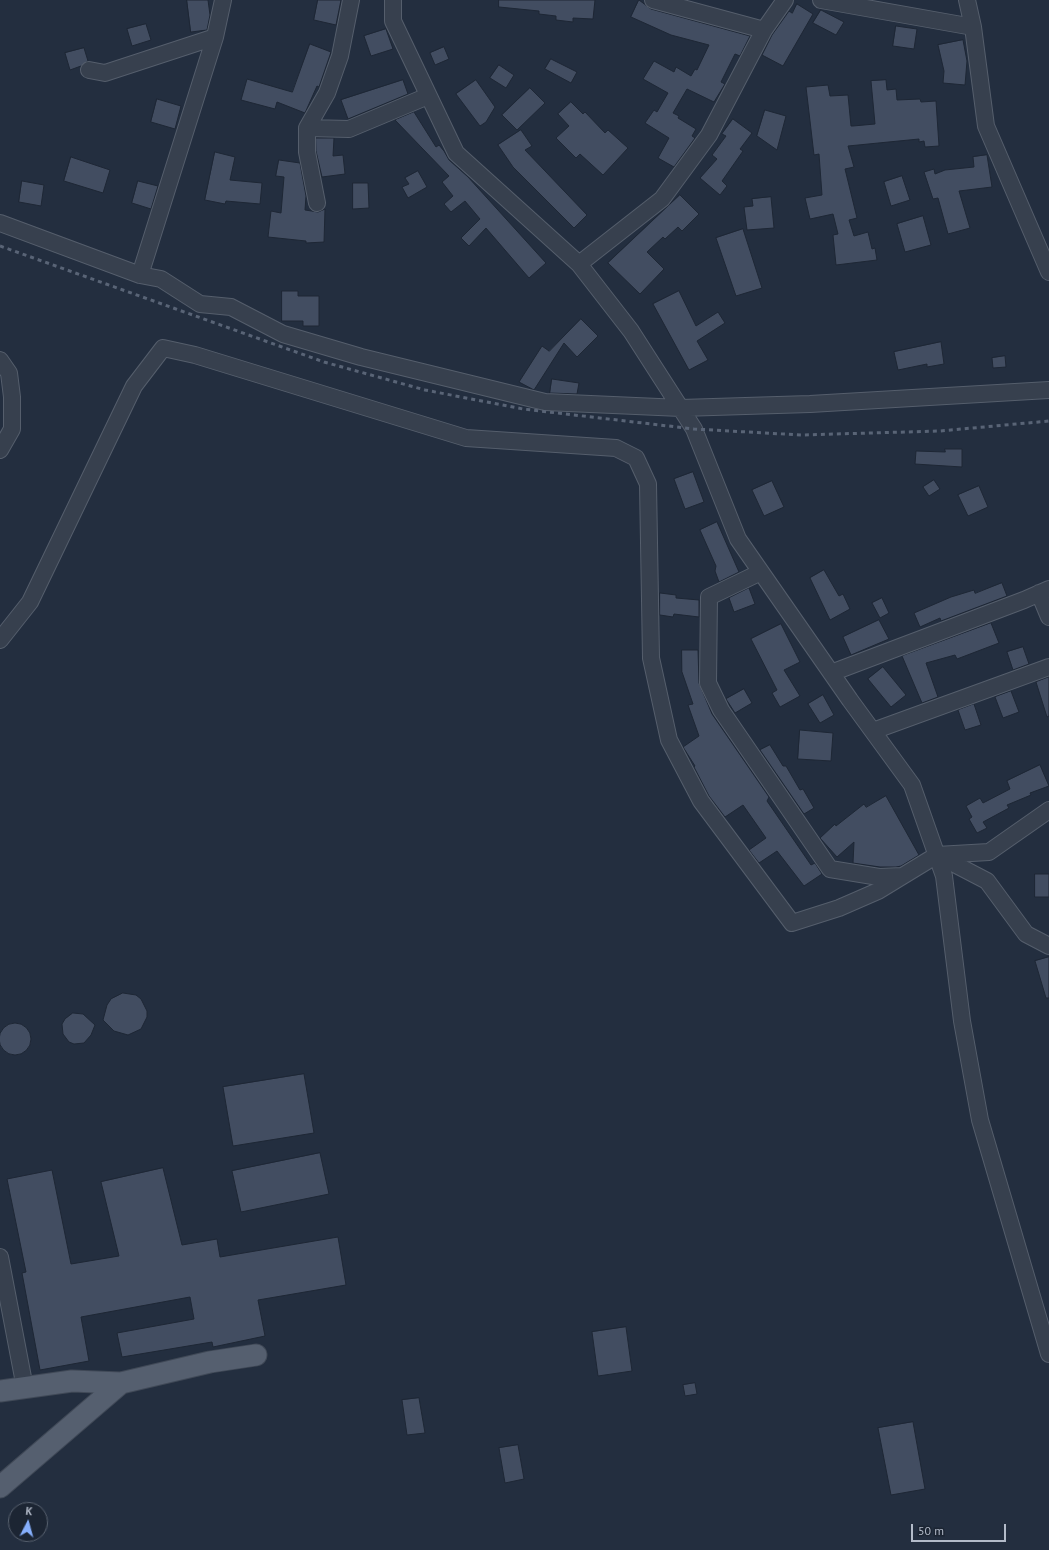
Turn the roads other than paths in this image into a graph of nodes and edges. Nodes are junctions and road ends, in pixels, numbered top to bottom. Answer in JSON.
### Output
{"nodes":[{"id":1,"x":223,"y":0,"type":"edge"},
{"id":2,"x":350,"y":0,"type":"edge"},
{"id":3,"x":393,"y":0,"type":"edge"},
{"id":4,"x":653,"y":0,"type":"edge"},
{"id":5,"x":785,"y":0,"type":"edge"},
{"id":6,"x":821,"y":0,"type":"edge"},
{"id":7,"x":967,"y":0,"type":"edge"},
{"id":8,"x":973,"y":27,"type":"junction"},
{"id":9,"x":764,"y":30,"type":"junction"},
{"id":10,"x":215,"y":37,"type":"junction"},
{"id":11,"x":89,"y":70,"type":"dead end"},
{"id":12,"x":428,"y":96,"type":"junction"},
{"id":13,"x":307,"y":128,"type":"junction"},
{"id":14,"x":317,"y":202,"type":"dead end"},
{"id":15,"x":0,"y":223,"type":"edge"},
{"id":16,"x":579,"y":264,"type":"junction"},
{"id":17,"x":1049,"y":272,"type":"edge"},
{"id":18,"x":140,"y":275,"type":"junction"},
{"id":19,"x":0,"y":360,"type":"edge"},
{"id":20,"x":1049,"y":390,"type":"edge"},
{"id":21,"x":681,"y":408,"type":"junction"},
{"id":22,"x":0,"y":450,"type":"edge"},
{"id":23,"x":761,"y":572,"type":"junction"},
{"id":24,"x":1044,"y":591,"type":"edge"},
{"id":25,"x":1049,"y":617,"type":"edge"},
{"id":26,"x":0,"y":640,"type":"edge"},
{"id":27,"x":1049,"y":667,"type":"edge"},
{"id":28,"x":831,"y":673,"type":"junction"},
{"id":29,"x":873,"y":732,"type":"junction"},
{"id":30,"x":1049,"y":810,"type":"edge"},
{"id":31,"x":937,"y":855,"type":"junction"},
{"id":32,"x":903,"y":876,"type":"junction"},
{"id":33,"x":1049,"y":946,"type":"edge"},
{"id":34,"x":0,"y":1257,"type":"edge"},
{"id":35,"x":1049,"y":1354,"type":"edge"},
{"id":36,"x":256,"y":1355,"type":"dead end"},
{"id":37,"x":121,"y":1383,"type":"junction"},
{"id":38,"x":25,"y":1388,"type":"junction"},
{"id":39,"x":0,"y":1391,"type":"edge"},
{"id":40,"x":0,"y":1487,"type":"edge"}],
"edges":[{"from":1,"to":10,"type":"street"},
{"from":2,"to":13,"type":"street"},
{"from":3,"to":12,"type":"street"},
{"from":4,"to":9,"type":"street"},
{"from":5,"to":9,"type":"street"},
{"from":6,"to":8,"type":"street"},
{"from":7,"to":8,"type":"street"},
{"from":8,"to":17,"type":"street"},
{"from":9,"to":16,"type":"street"},
{"from":10,"to":11,"type":"street"},
{"from":10,"to":18,"type":"street"},
{"from":12,"to":13,"type":"street"},
{"from":12,"to":16,"type":"street"},
{"from":13,"to":14,"type":"street"},
{"from":15,"to":18,"type":"street"},
{"from":16,"to":21,"type":"street"},
{"from":18,"to":21,"type":"street"},
{"from":19,"to":22,"type":"street"},
{"from":20,"to":21,"type":"street"},
{"from":21,"to":23,"type":"street"},
{"from":23,"to":28,"type":"street"},
{"from":23,"to":32,"type":"street"},
{"from":24,"to":25,"type":"street"},
{"from":24,"to":28,"type":"street"},
{"from":26,"to":32,"type":"street"},
{"from":27,"to":29,"type":"street"},
{"from":28,"to":29,"type":"street"},
{"from":29,"to":31,"type":"street"},
{"from":30,"to":31,"type":"street"},
{"from":31,"to":32,"type":"street"},
{"from":31,"to":33,"type":"street"},
{"from":31,"to":35,"type":"street"},
{"from":34,"to":38,"type":"street"},
{"from":36,"to":37,"type":"main road"},
{"from":37,"to":38,"type":"main road"},
{"from":37,"to":40,"type":"main road"},
{"from":38,"to":39,"type":"main road"}]}
